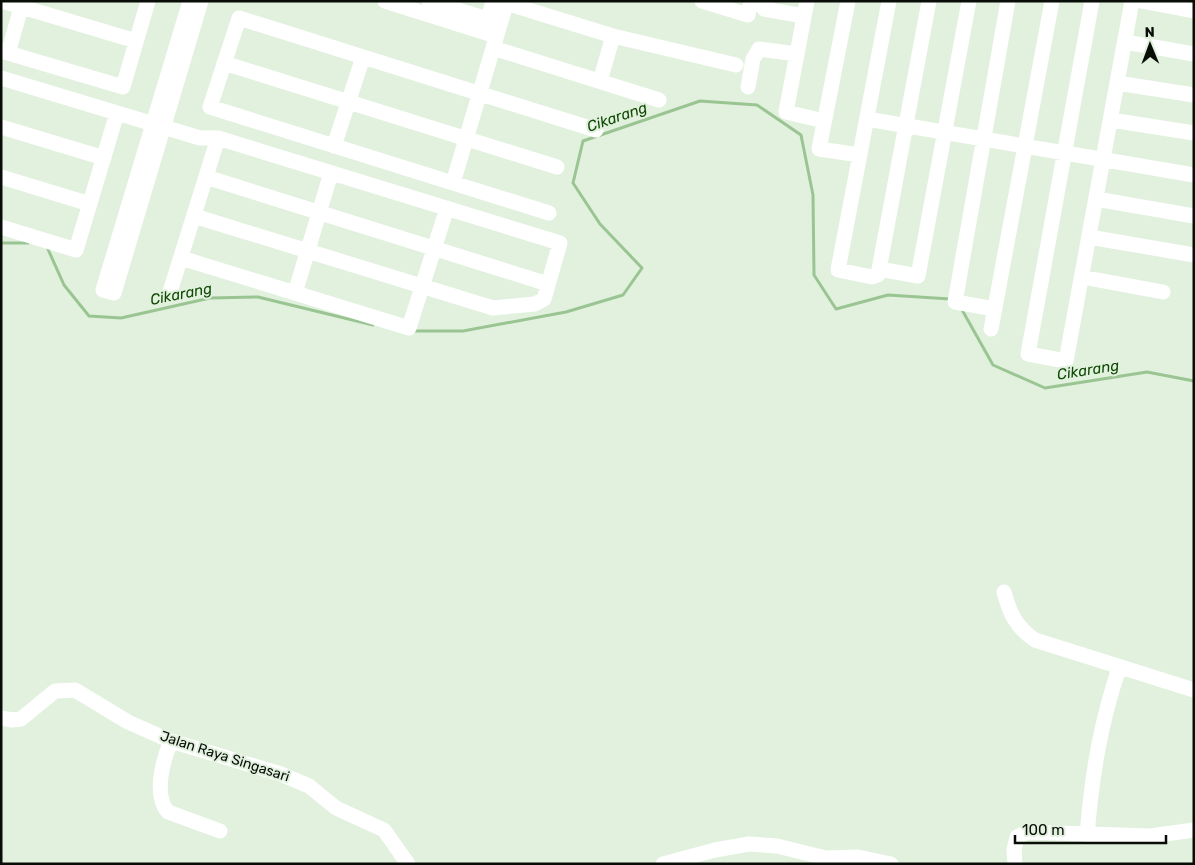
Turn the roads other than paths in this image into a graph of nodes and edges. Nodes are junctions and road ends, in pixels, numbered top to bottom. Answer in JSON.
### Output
{"nodes":[{"id":1,"x":2,"y":1,"type":"edge"},
{"id":2,"x":148,"y":1,"type":"edge"},
{"id":3,"x":190,"y":1,"type":"edge"},
{"id":4,"x":201,"y":1,"type":"edge"},
{"id":5,"x":385,"y":1,"type":"edge"},
{"id":6,"x":429,"y":1,"type":"edge"},
{"id":7,"x":702,"y":1,"type":"edge"},
{"id":8,"x":751,"y":1,"type":"edge"},
{"id":9,"x":766,"y":1,"type":"edge"},
{"id":10,"x":848,"y":1,"type":"edge"},
{"id":11,"x":889,"y":1,"type":"edge"},
{"id":12,"x":929,"y":1,"type":"edge"},
{"id":13,"x":968,"y":1,"type":"edge"},
{"id":14,"x":1008,"y":1,"type":"edge"},
{"id":15,"x":1052,"y":1,"type":"edge"},
{"id":16,"x":1092,"y":1,"type":"edge"},
{"id":17,"x":1132,"y":1,"type":"edge"},
{"id":18,"x":1141,"y":1,"type":"edge"},
{"id":19,"x":502,"y":2,"type":"edge"},
{"id":20,"x":22,"y":4,"type":"edge"},
{"id":21,"x":805,"y":9,"type":"edge"},
{"id":22,"x":1194,"y":11,"type":"edge"},
{"id":23,"x":465,"y":19,"type":"junction"},
{"id":24,"x":494,"y":32,"type":"junction"},
{"id":25,"x":613,"y":36,"type":"junction"},
{"id":26,"x":136,"y":41,"type":"junction"},
{"id":27,"x":1125,"y":42,"type":"junction"},
{"id":28,"x":5,"y":52,"type":"edge"},
{"id":29,"x":797,"y":54,"type":"junction"},
{"id":30,"x":1194,"y":54,"type":"edge"},
{"id":31,"x":362,"y":57,"type":"junction"},
{"id":32,"x":224,"y":63,"type":"junction"},
{"id":33,"x":736,"y":65,"type":"dead end"},
{"id":34,"x":1,"y":78,"type":"edge"},
{"id":35,"x":600,"y":81,"type":"junction"},
{"id":36,"x":1117,"y":83,"type":"junction"},
{"id":37,"x":748,"y":87,"type":"dead end"},
{"id":38,"x":480,"y":94,"type":"junction"},
{"id":39,"x":1194,"y":95,"type":"edge"},
{"id":40,"x":659,"y":100,"type":"dead end"},
{"id":41,"x":348,"y":102,"type":"junction"},
{"id":42,"x":117,"y":113,"type":"junction"},
{"id":43,"x":867,"y":119,"type":"junction"},
{"id":44,"x":1111,"y":120,"type":"junction"},
{"id":45,"x":824,"y":121,"type":"junction"},
{"id":46,"x":158,"y":125,"type":"junction"},
{"id":47,"x":906,"y":126,"type":"junction"},
{"id":48,"x":1,"y":127,"type":"edge"},
{"id":49,"x":596,"y":130,"type":"dead end"},
{"id":50,"x":945,"y":132,"type":"junction"},
{"id":51,"x":1194,"y":134,"type":"edge"},
{"id":52,"x":218,"y":138,"type":"junction"},
{"id":53,"x":466,"y":139,"type":"junction"},
{"id":54,"x":984,"y":139,"type":"junction"},
{"id":55,"x":334,"y":146,"type":"junction"},
{"id":56,"x":1025,"y":146,"type":"junction"},
{"id":57,"x":1064,"y":153,"type":"junction"},
{"id":58,"x":860,"y":154,"type":"junction"},
{"id":59,"x":104,"y":158,"type":"junction"},
{"id":60,"x":1103,"y":160,"type":"junction"},
{"id":61,"x":557,"y":167,"type":"dead end"},
{"id":62,"x":331,"y":173,"type":"junction"},
{"id":63,"x":1194,"y":175,"type":"edge"},
{"id":64,"x":1,"y":177,"type":"edge"},
{"id":65,"x":206,"y":177,"type":"junction"},
{"id":66,"x":453,"y":183,"type":"junction"},
{"id":67,"x":1096,"y":199,"type":"junction"},
{"id":68,"x":90,"y":204,"type":"junction"},
{"id":69,"x":447,"y":208,"type":"junction"},
{"id":70,"x":319,"y":212,"type":"junction"},
{"id":71,"x":549,"y":213,"type":"dead end"},
{"id":72,"x":194,"y":216,"type":"junction"},
{"id":73,"x":1194,"y":216,"type":"edge"},
{"id":74,"x":1,"y":227,"type":"edge"},
{"id":75,"x":1089,"y":237,"type":"junction"},
{"id":76,"x":434,"y":248,"type":"junction"},
{"id":77,"x":307,"y":251,"type":"junction"},
{"id":78,"x":1194,"y":255,"type":"edge"},
{"id":79,"x":181,"y":258,"type":"junction"},
{"id":80,"x":879,"y":269,"type":"junction"},
{"id":81,"x":1082,"y":277,"type":"junction"},
{"id":82,"x":548,"y":284,"type":"junction"},
{"id":83,"x":422,"y":286,"type":"junction"},
{"id":84,"x":108,"y":291,"type":"dead end"},
{"id":85,"x":1163,"y":292,"type":"dead end"},
{"id":86,"x":295,"y":293,"type":"junction"},
{"id":87,"x":169,"y":295,"type":"dead end"},
{"id":88,"x":995,"y":309,"type":"junction"},
{"id":89,"x":991,"y":328,"type":"dead end"},
{"id":90,"x":1004,"y":592,"type":"dead end"},
{"id":91,"x":1119,"y":668,"type":"junction"},
{"id":92,"x":1194,"y":690,"type":"edge"},
{"id":93,"x":1,"y":718,"type":"edge"},
{"id":94,"x":171,"y":741,"type":"junction"},
{"id":95,"x":1194,"y":830,"type":"edge"},
{"id":96,"x":220,"y":831,"type":"dead end"},
{"id":97,"x":1087,"y":835,"type":"junction"},
{"id":98,"x":408,"y":864,"type":"edge"},
{"id":99,"x":663,"y":864,"type":"edge"},
{"id":100,"x":891,"y":864,"type":"edge"},
{"id":101,"x":1015,"y":864,"type":"edge"}],
"edges":[{"from":1,"to":20,"type":"street"},
{"from":2,"to":26,"type":"street"},
{"from":3,"to":46,"type":"street"},
{"from":4,"to":46,"type":"street"},
{"from":5,"to":23,"type":"street"},
{"from":6,"to":23,"type":"street"},
{"from":7,"to":8,"type":"street"},
{"from":9,"to":21,"type":"street"},
{"from":10,"to":45,"type":"street"},
{"from":11,"to":43,"type":"street"},
{"from":12,"to":47,"type":"street"},
{"from":13,"to":50,"type":"street"},
{"from":14,"to":54,"type":"street"},
{"from":15,"to":56,"type":"street"},
{"from":16,"to":57,"type":"street"},
{"from":17,"to":27,"type":"street"},
{"from":18,"to":22,"type":"street"},
{"from":19,"to":24,"type":"street"},
{"from":19,"to":25,"type":"street"},
{"from":20,"to":26,"type":"street"},
{"from":20,"to":28,"type":"street"},
{"from":21,"to":29,"type":"street"},
{"from":23,"to":24,"type":"street"},
{"from":24,"to":35,"type":"street"},
{"from":24,"to":38,"type":"street"},
{"from":25,"to":33,"type":"street"},
{"from":25,"to":35,"type":"street"},
{"from":26,"to":28,"type":"street"},
{"from":27,"to":30,"type":"street"},
{"from":27,"to":36,"type":"street"},
{"from":29,"to":37,"type":"street"},
{"from":29,"to":45,"type":"street"},
{"from":31,"to":32,"type":"street"},
{"from":31,"to":38,"type":"street"},
{"from":31,"to":41,"type":"street"},
{"from":32,"to":41,"type":"street"},
{"from":32,"to":55,"type":"street"},
{"from":34,"to":42,"type":"street"},
{"from":35,"to":40,"type":"street"},
{"from":36,"to":39,"type":"street"},
{"from":36,"to":44,"type":"street"},
{"from":38,"to":49,"type":"street"},
{"from":38,"to":53,"type":"street"},
{"from":41,"to":53,"type":"street"},
{"from":41,"to":55,"type":"street"},
{"from":42,"to":46,"type":"street"},
{"from":42,"to":59,"type":"street"},
{"from":43,"to":47,"type":"street"},
{"from":43,"to":58,"type":"street"},
{"from":44,"to":51,"type":"street"},
{"from":44,"to":60,"type":"street"},
{"from":45,"to":58,"type":"street"},
{"from":46,"to":52,"type":"street"},
{"from":46,"to":84,"type":"street"},
{"from":47,"to":50,"type":"street"},
{"from":47,"to":80,"type":"street"},
{"from":48,"to":59,"type":"street"},
{"from":50,"to":54,"type":"street"},
{"from":50,"to":80,"type":"street"},
{"from":52,"to":62,"type":"street"},
{"from":52,"to":65,"type":"street"},
{"from":53,"to":61,"type":"street"},
{"from":53,"to":66,"type":"street"},
{"from":54,"to":56,"type":"street"},
{"from":54,"to":88,"type":"street"},
{"from":55,"to":66,"type":"street"},
{"from":56,"to":57,"type":"street"},
{"from":56,"to":88,"type":"street"},
{"from":57,"to":60,"type":"street"},
{"from":57,"to":81,"type":"street"},
{"from":58,"to":80,"type":"street"},
{"from":59,"to":68,"type":"street"},
{"from":60,"to":63,"type":"street"},
{"from":60,"to":67,"type":"street"},
{"from":62,"to":69,"type":"street"},
{"from":62,"to":70,"type":"street"},
{"from":64,"to":68,"type":"street"},
{"from":65,"to":70,"type":"street"},
{"from":65,"to":72,"type":"street"},
{"from":66,"to":71,"type":"street"},
{"from":67,"to":73,"type":"street"},
{"from":67,"to":75,"type":"street"},
{"from":68,"to":74,"type":"street"},
{"from":69,"to":76,"type":"street"},
{"from":69,"to":82,"type":"street"},
{"from":70,"to":76,"type":"street"},
{"from":70,"to":77,"type":"street"},
{"from":72,"to":77,"type":"street"},
{"from":72,"to":79,"type":"street"},
{"from":75,"to":78,"type":"street"},
{"from":75,"to":81,"type":"street"},
{"from":76,"to":82,"type":"street"},
{"from":76,"to":83,"type":"street"},
{"from":77,"to":83,"type":"street"},
{"from":77,"to":86,"type":"street"},
{"from":79,"to":86,"type":"street"},
{"from":79,"to":87,"type":"street"},
{"from":81,"to":85,"type":"street"},
{"from":82,"to":83,"type":"street"},
{"from":83,"to":86,"type":"street"},
{"from":88,"to":89,"type":"street"},
{"from":90,"to":91,"type":"street"},
{"from":91,"to":92,"type":"street"},
{"from":91,"to":97,"type":"street"},
{"from":93,"to":94,"type":"street","name":"Jalan Raya Singasari"},
{"from":94,"to":96,"type":"street"},
{"from":94,"to":98,"type":"street","name":"Jalan Raya Singasari"},
{"from":95,"to":97,"type":"street"},
{"from":97,"to":101,"type":"street"},
{"from":99,"to":100,"type":"street"}]}
